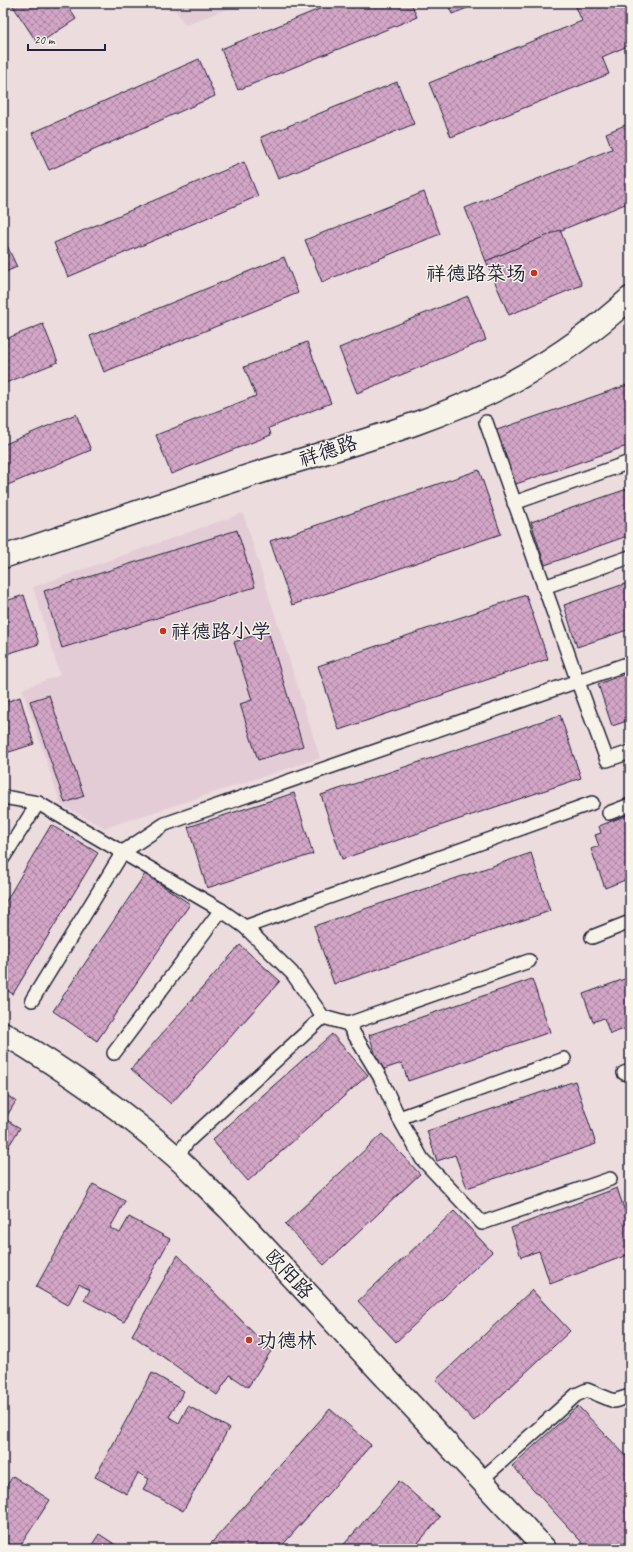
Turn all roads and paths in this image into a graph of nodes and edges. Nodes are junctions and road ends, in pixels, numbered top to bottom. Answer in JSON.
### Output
{"nodes":[{"id":1,"x":630,"y":298,"type":"edge"},
{"id":2,"x":486,"y":422,"type":"dead end"},
{"id":3,"x":630,"y":462,"type":"edge"},
{"id":4,"x":514,"y":503,"type":"junction"},
{"id":5,"x":3,"y":557,"type":"edge"},
{"id":6,"x":630,"y":557,"type":"edge"},
{"id":7,"x":544,"y":587,"type":"junction"},
{"id":8,"x":630,"y":663,"type":"edge"},
{"id":9,"x":578,"y":682,"type":"junction"},
{"id":10,"x":630,"y":752,"type":"edge"},
{"id":11,"x":3,"y":797,"type":"edge"},
{"id":12,"x":38,"y":803,"type":"junction"},
{"id":13,"x":592,"y":803,"type":"dead end"},
{"id":14,"x":630,"y":805,"type":"edge"},
{"id":15,"x":609,"y":813,"type":"dead end"},
{"id":16,"x":123,"y":852,"type":"junction"},
{"id":17,"x":3,"y":858,"type":"edge"},
{"id":18,"x":221,"y":910,"type":"junction"},
{"id":19,"x":630,"y":922,"type":"edge"},
{"id":20,"x":245,"y":927,"type":"junction"},
{"id":21,"x":592,"y":937,"type":"dead end"},
{"id":22,"x":529,"y":962,"type":"dead end"},
{"id":23,"x":32,"y":1000,"type":"dead end"},
{"id":24,"x":323,"y":1017,"type":"junction"},
{"id":25,"x":348,"y":1024,"type":"junction"},
{"id":26,"x":3,"y":1033,"type":"edge"},
{"id":27,"x":114,"y":1053,"type":"dead end"},
{"id":28,"x":564,"y":1059,"type":"dead end"},
{"id":29,"x":399,"y":1118,"type":"junction"},
{"id":30,"x":176,"y":1157,"type":"junction"},
{"id":31,"x":610,"y":1179,"type":"dead end"},
{"id":32,"x":630,"y":1396,"type":"edge"},
{"id":33,"x":481,"y":1480,"type":"junction"},
{"id":34,"x":545,"y":1549,"type":"edge"}],
"edges":[{"from":1,"to":5,"type":"street","name":"祥德路"},
{"from":2,"to":4,"type":"lane"},
{"from":3,"to":4,"type":"lane"},
{"from":4,"to":7,"type":"lane"},
{"from":6,"to":7,"type":"lane"},
{"from":7,"to":9,"type":"lane"},
{"from":8,"to":9,"type":"lane"},
{"from":9,"to":10,"type":"lane"},
{"from":9,"to":16,"type":"lane"},
{"from":11,"to":12,"type":"lane"},
{"from":12,"to":16,"type":"lane"},
{"from":12,"to":17,"type":"lane"},
{"from":13,"to":20,"type":"lane"},
{"from":14,"to":15,"type":"lane"},
{"from":16,"to":18,"type":"lane"},
{"from":16,"to":23,"type":"lane"},
{"from":18,"to":20,"type":"lane"},
{"from":18,"to":27,"type":"lane"},
{"from":19,"to":21,"type":"lane"},
{"from":20,"to":24,"type":"lane"},
{"from":22,"to":25,"type":"lane"},
{"from":24,"to":25,"type":"lane"},
{"from":24,"to":30,"type":"lane"},
{"from":25,"to":29,"type":"lane"},
{"from":26,"to":30,"type":"street","name":"欧阳路"},
{"from":28,"to":29,"type":"lane"},
{"from":29,"to":31,"type":"lane"},
{"from":30,"to":33,"type":"street","name":"欧阳路"},
{"from":32,"to":33,"type":"lane"},
{"from":33,"to":34,"type":"street","name":"欧阳路"}]}
